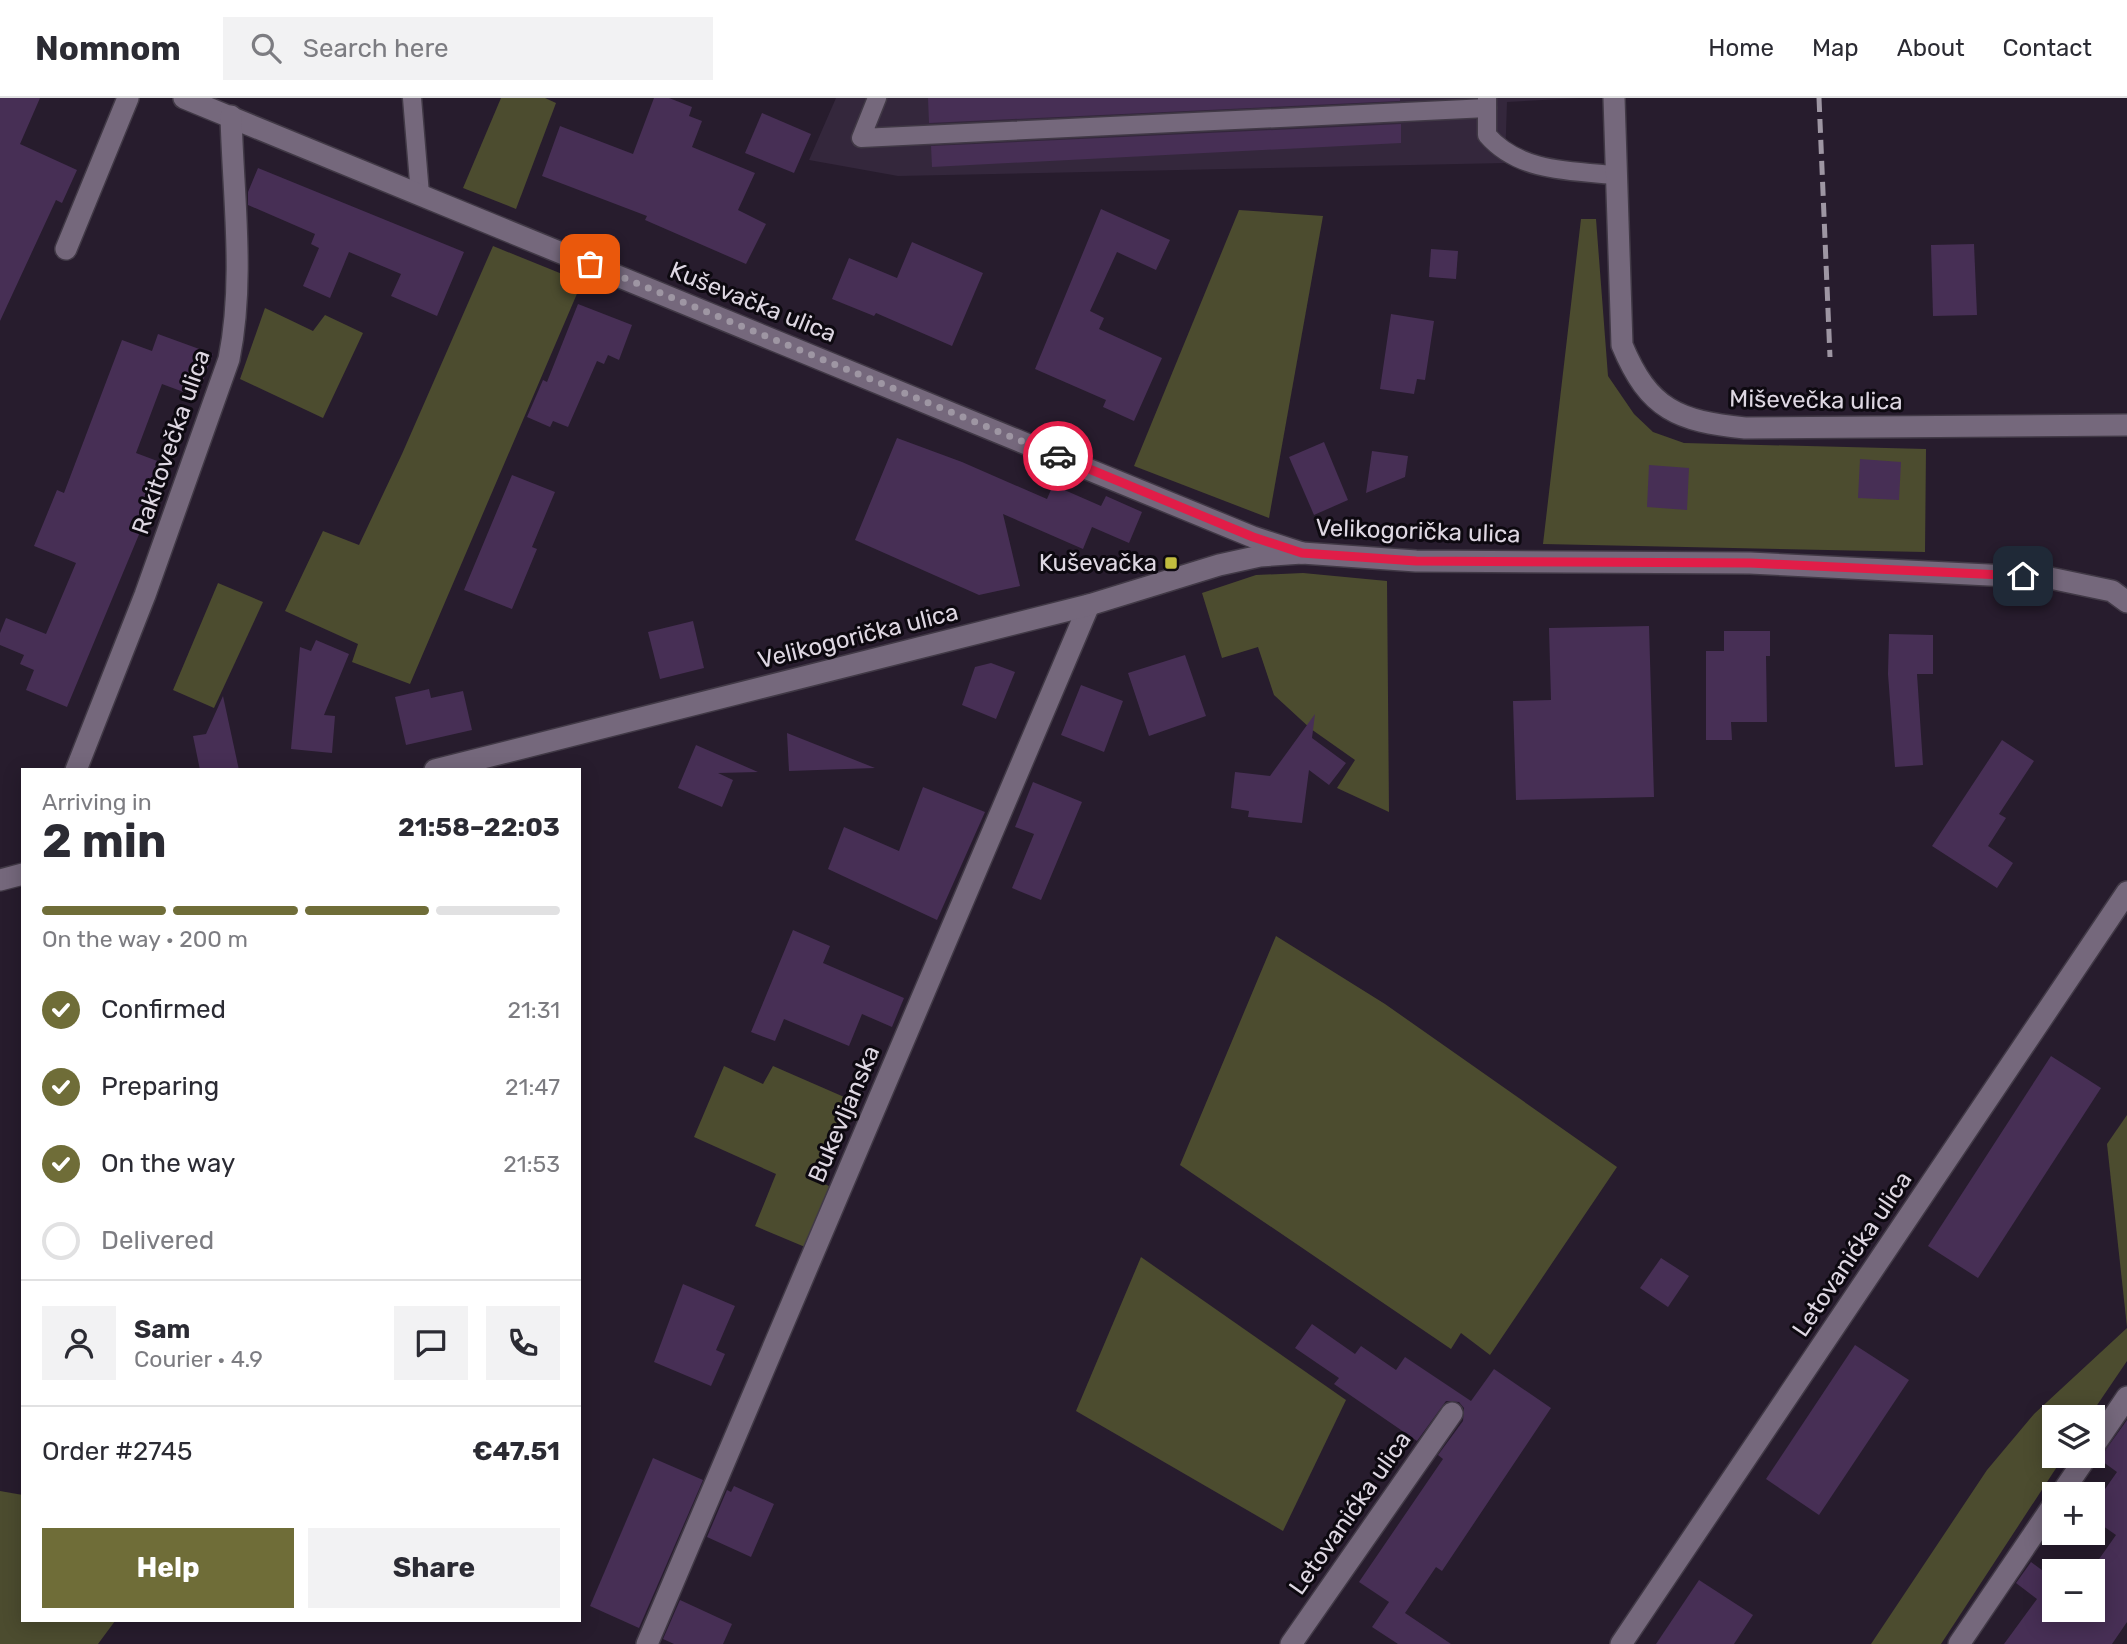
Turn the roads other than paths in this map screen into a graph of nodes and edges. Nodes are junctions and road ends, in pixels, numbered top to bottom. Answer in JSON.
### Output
{"nodes":[{"id":1,"x":128,"y":98,"type":"edge"},
{"id":2,"x":184,"y":98,"type":"edge"},
{"id":3,"x":412,"y":98,"type":"edge"},
{"id":4,"x":877,"y":98,"type":"edge"},
{"id":5,"x":1614,"y":98,"type":"edge"},
{"id":6,"x":1487,"y":103,"type":"edge"},
{"id":7,"x":231,"y":116,"type":"junction"},
{"id":8,"x":1616,"y":174,"type":"junction"},
{"id":9,"x":420,"y":194,"type":"junction"},
{"id":10,"x":66,"y":249,"type":"dead end"},
{"id":11,"x":2127,"y":425,"type":"edge"},
{"id":12,"x":1302,"y":553,"type":"junction"},
{"id":13,"x":2127,"y":602,"type":"edge"},
{"id":14,"x":1090,"y":605,"type":"junction"},
{"id":15,"x":77,"y":768,"type":"edge"},
{"id":16,"x":443,"y":768,"type":"edge"},
{"id":17,"x":21,"y":875,"type":"edge"},
{"id":18,"x":0,"y":880,"type":"edge"},
{"id":19,"x":2127,"y":892,"type":"edge"},
{"id":20,"x":2127,"y":1397,"type":"edge"},
{"id":21,"x":1452,"y":1413,"type":"dead end"},
{"id":22,"x":2105,"y":1429,"type":"edge"},
{"id":23,"x":2042,"y":1522,"type":"edge"},
{"id":24,"x":647,"y":1644,"type":"edge"},
{"id":25,"x":1291,"y":1644,"type":"edge"},
{"id":26,"x":1622,"y":1644,"type":"edge"},
{"id":27,"x":1959,"y":1644,"type":"edge"}],
"edges":[{"from":1,"to":10,"type":"street"},
{"from":2,"to":7,"type":"street","name":"Kuševačka ulica"},
{"from":3,"to":9,"type":"lane"},
{"from":4,"to":6,"type":"lane"},
{"from":5,"to":8,"type":"street","name":"Miševečka ulica"},
{"from":6,"to":8,"type":"lane"},
{"from":7,"to":9,"type":"street","name":"Kuševačka ulica"},
{"from":7,"to":15,"type":"street","name":"Rakitovečka ulica"},
{"from":8,"to":11,"type":"street","name":"Miševečka ulica"},
{"from":9,"to":12,"type":"street","name":"Kuševačka ulica"},
{"from":12,"to":13,"type":"street","name":"Velikogorička ulica"},
{"from":12,"to":14,"type":"street","name":"Velikogorička ulica"},
{"from":14,"to":16,"type":"street","name":"Velikogorička ulica"},
{"from":14,"to":24,"type":"street","name":"Bukevljanska"},
{"from":17,"to":18,"type":"street"},
{"from":19,"to":26,"type":"street","name":"Letovanićka ulica"},
{"from":20,"to":22,"type":"street"},
{"from":21,"to":25,"type":"street","name":"Letovanićka ulica"},
{"from":23,"to":27,"type":"street"}]}
